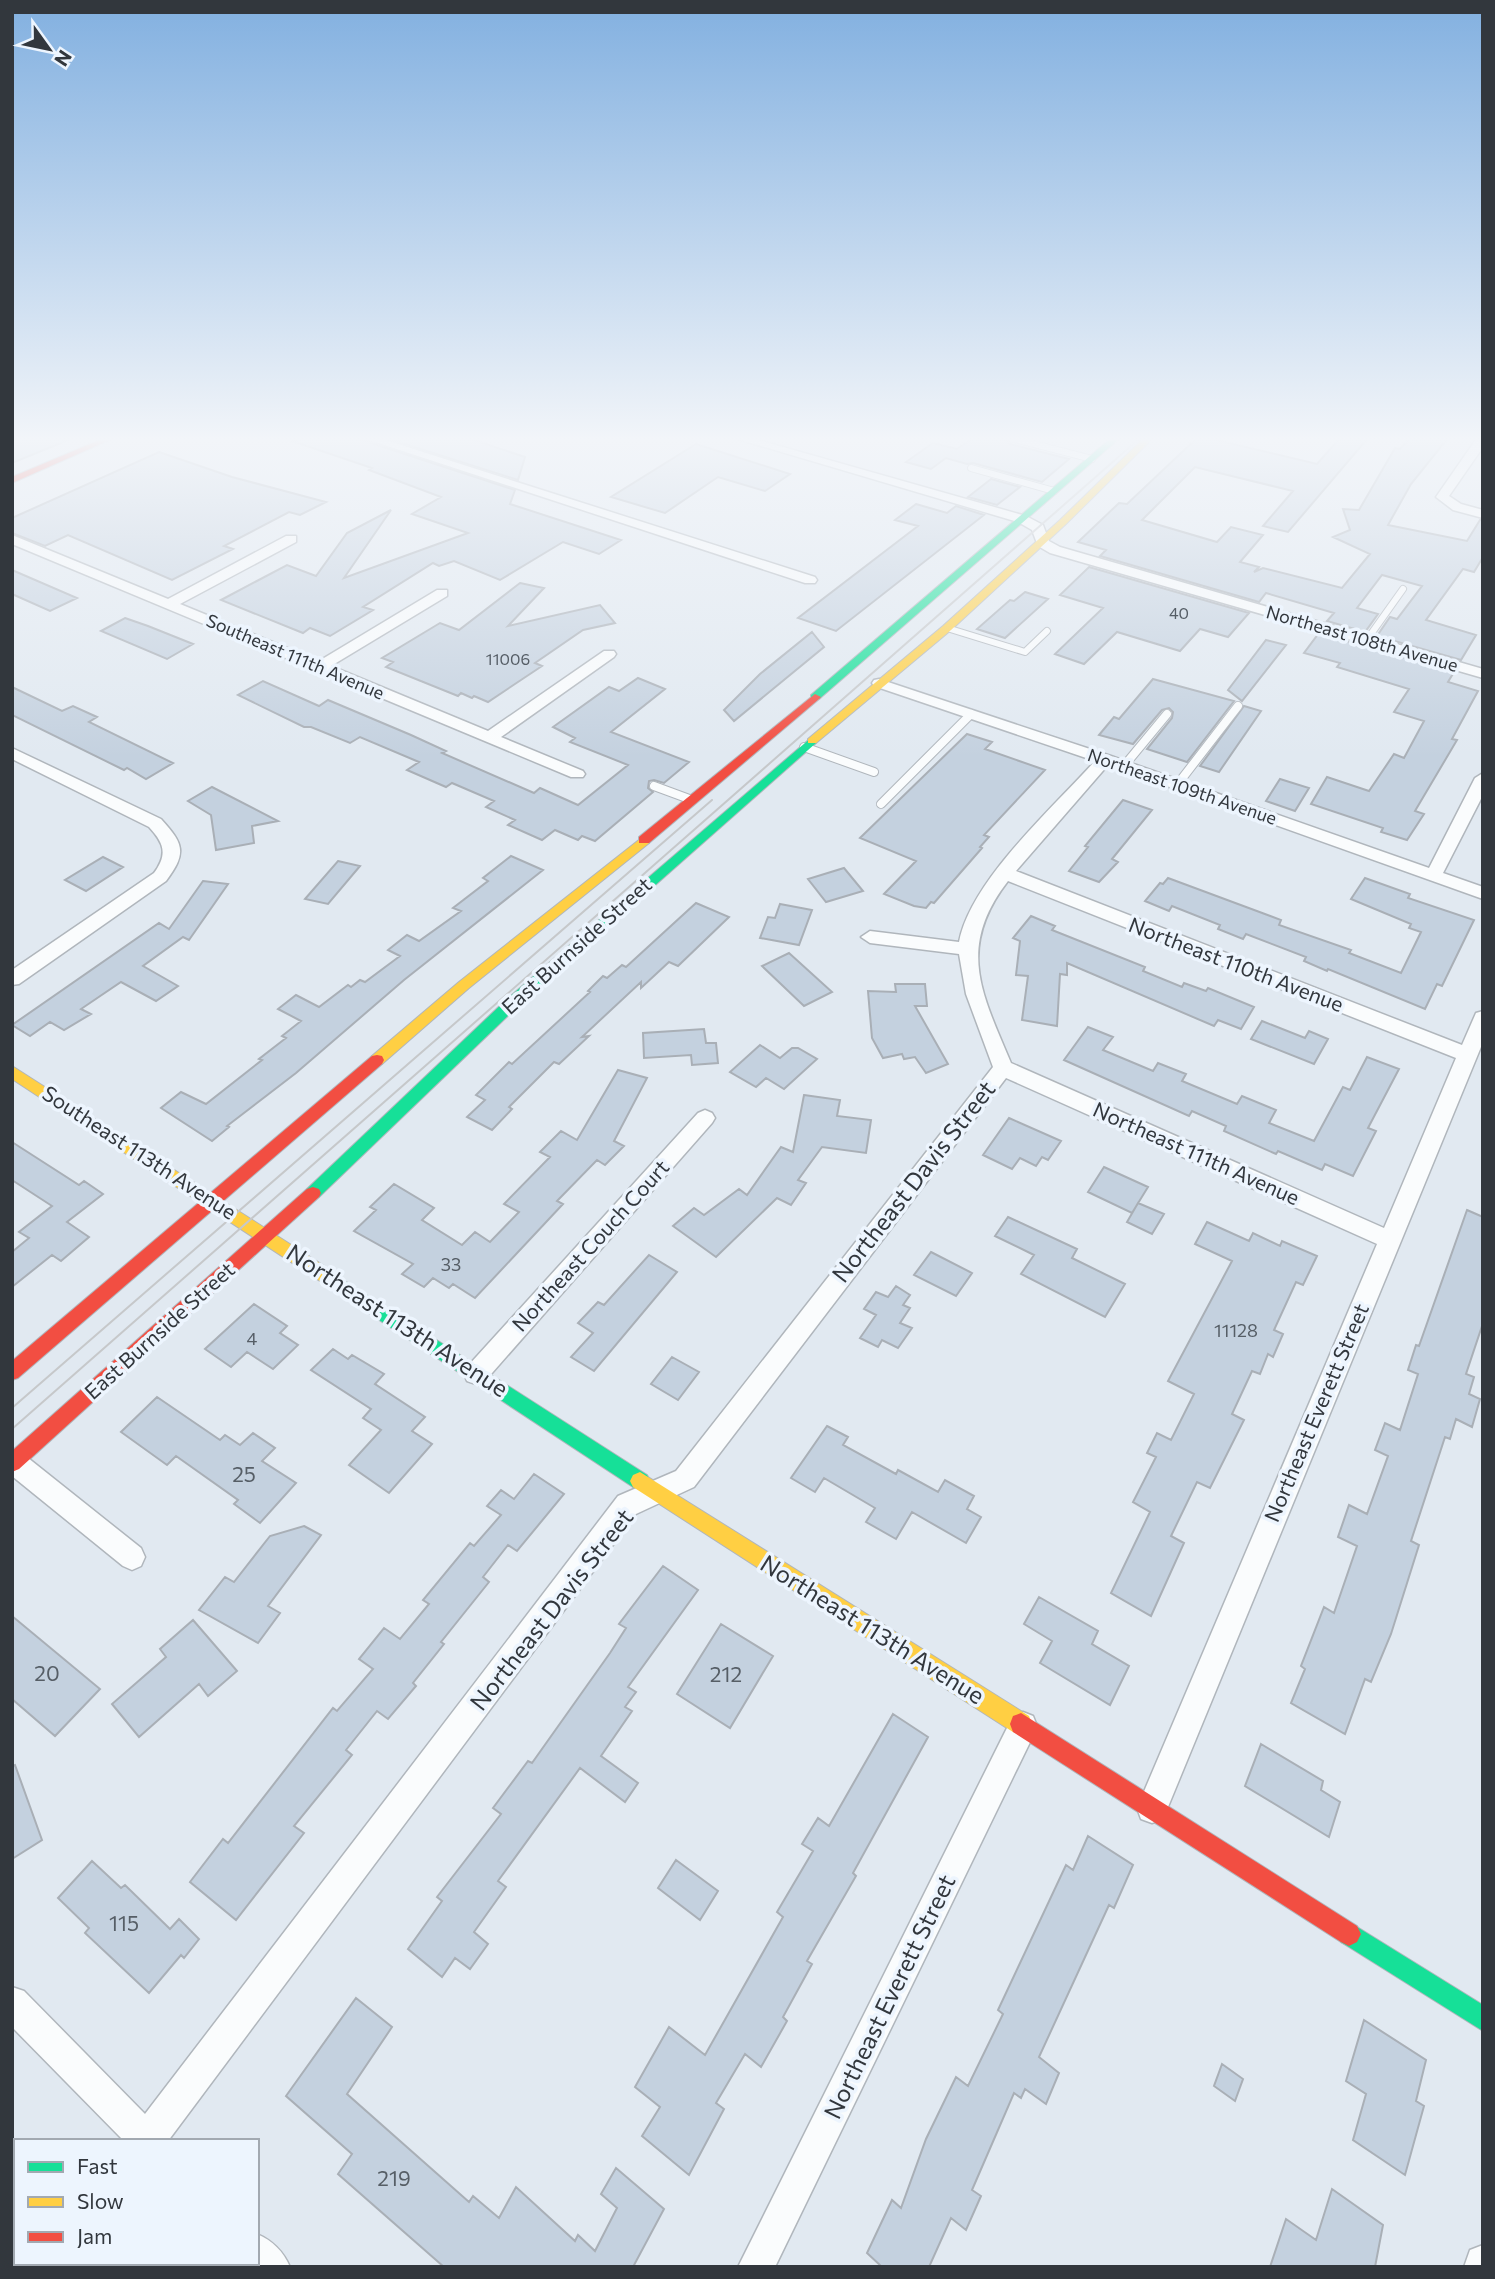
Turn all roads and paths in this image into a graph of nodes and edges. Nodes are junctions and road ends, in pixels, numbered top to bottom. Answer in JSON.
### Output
{"nodes":[{"id":1,"x":25,"y":544,"type":"edge"},
{"id":2,"x":281,"y":544,"type":"edge"},
{"id":3,"x":699,"y":544,"type":"edge"},
{"id":4,"x":992,"y":544,"type":"edge"},
{"id":5,"x":1038,"y":544,"type":"edge"},
{"id":6,"x":1047,"y":544,"type":"edge"},
{"id":7,"x":810,"y":580,"type":"dead end"},
{"id":8,"x":1403,"y":589,"type":"dead end"},
{"id":9,"x":442,"y":593,"type":"dead end"},
{"id":10,"x":169,"y":604,"type":"junction"},
{"id":11,"x":947,"y":628,"type":"junction"},
{"id":12,"x":1047,"y":631,"type":"dead end"},
{"id":13,"x":1366,"y":641,"type":"junction"},
{"id":14,"x":609,"y":654,"type":"dead end"},
{"id":15,"x":320,"y":667,"type":"junction"},
{"id":16,"x":1483,"y":674,"type":"edge"},
{"id":17,"x":879,"y":683,"type":"junction"},
{"id":18,"x":1238,"y":706,"type":"dead end"},
{"id":19,"x":971,"y":714,"type":"junction"},
{"id":20,"x":1167,"y":714,"type":"dead end"},
{"id":21,"x":489,"y":738,"type":"junction"},
{"id":22,"x":804,"y":747,"type":"junction"},
{"id":23,"x":12,"y":753,"type":"edge"},
{"id":24,"x":1105,"y":759,"type":"junction"},
{"id":25,"x":1124,"y":766,"type":"junction"},
{"id":26,"x":874,"y":772,"type":"dead end"},
{"id":27,"x":577,"y":774,"type":"dead end"},
{"id":28,"x":1482,"y":779,"type":"edge"},
{"id":29,"x":1177,"y":785,"type":"junction"},
{"id":30,"x":654,"y":786,"type":"dead end"},
{"id":31,"x":692,"y":800,"type":"junction"},
{"id":32,"x":881,"y":804,"type":"dead end"},
{"id":33,"x":1006,"y":874,"type":"junction"},
{"id":34,"x":1433,"y":876,"type":"junction"},
{"id":35,"x":1483,"y":893,"type":"edge"},
{"id":36,"x":870,"y":937,"type":"dead end"},
{"id":37,"x":968,"y":949,"type":"junction"},
{"id":38,"x":12,"y":979,"type":"edge"},
{"id":39,"x":1483,"y":1018,"type":"edge"},
{"id":40,"x":1467,"y":1055,"type":"junction"},
{"id":41,"x":1003,"y":1068,"type":"junction"},
{"id":42,"x":12,"y":1071,"type":"edge"},
{"id":43,"x":705,"y":1118,"type":"dead end"},
{"id":44,"x":213,"y":1201,"type":"junction"},
{"id":45,"x":266,"y":1235,"type":"junction"},
{"id":46,"x":1390,"y":1240,"type":"junction"},
{"id":47,"x":12,"y":1372,"type":"edge"},
{"id":48,"x":476,"y":1374,"type":"junction"},
{"id":49,"x":13,"y":1463,"type":"edge"},
{"id":50,"x":656,"y":1492,"type":"junction"},
{"id":51,"x":132,"y":1557,"type":"dead end"},
{"id":52,"x":1023,"y":1726,"type":"junction"},
{"id":53,"x":1152,"y":1808,"type":"junction"},
{"id":54,"x":12,"y":2003,"type":"edge"},
{"id":55,"x":1483,"y":2019,"type":"edge"},
{"id":56,"x":147,"y":2139,"type":"edge"},
{"id":57,"x":149,"y":2139,"type":"edge"},
{"id":58,"x":259,"y":2254,"type":"edge"},
{"id":59,"x":272,"y":2267,"type":"edge"},
{"id":60,"x":756,"y":2267,"type":"edge"}],
"edges":[{"from":1,"to":10,"type":"street","name":"Southeast 111th Avenue"},
{"from":2,"to":10,"type":"street"},
{"from":3,"to":7,"type":"street"},
{"from":4,"to":31,"type":"street","name":"East Burnside Street"},
{"from":5,"to":11,"type":"street","name":"East Burnside Street"},
{"from":6,"to":13,"type":"street","name":"Northeast 108th Avenue"},
{"from":8,"to":13,"type":"lane"},
{"from":9,"to":15,"type":"street"},
{"from":10,"to":15,"type":"street","name":"Southeast 111th Avenue"},
{"from":11,"to":12,"type":"lane"},
{"from":11,"to":17,"type":"street","name":"East Burnside Street"},
{"from":13,"to":16,"type":"street","name":"Northeast 108th Avenue"},
{"from":14,"to":21,"type":"street"},
{"from":15,"to":21,"type":"street","name":"Southeast 111th Avenue"},
{"from":17,"to":19,"type":"street","name":"Northeast 109th Avenue"},
{"from":17,"to":22,"type":"street","name":"East Burnside Street"},
{"from":18,"to":29,"type":"lane"},
{"from":19,"to":24,"type":"street","name":"Northeast 109th Avenue"},
{"from":19,"to":32,"type":"lane"},
{"from":20,"to":25,"type":"lane"},
{"from":21,"to":27,"type":"street","name":"Southeast 111th Avenue"},
{"from":22,"to":26,"type":"lane"},
{"from":22,"to":45,"type":"street","name":"East Burnside Street"},
{"from":23,"to":38,"type":"street"},
{"from":24,"to":25,"type":"street","name":"Northeast 109th Avenue"},
{"from":24,"to":33,"type":"street","name":"Northeast Davis Street"},
{"from":25,"to":29,"type":"street","name":"Northeast 109th Avenue"},
{"from":28,"to":34,"type":"street"},
{"from":29,"to":34,"type":"street","name":"Northeast 109th Avenue"},
{"from":30,"to":31,"type":"lane"},
{"from":31,"to":44,"type":"street","name":"East Burnside Street"},
{"from":33,"to":37,"type":"street","name":"Northeast Davis Street"},
{"from":33,"to":40,"type":"street","name":"Northeast 110th Avenue"},
{"from":34,"to":35,"type":"street","name":"Northeast 109th Avenue"},
{"from":36,"to":37,"type":"street"},
{"from":37,"to":41,"type":"street","name":"Northeast Davis Street"},
{"from":39,"to":40,"type":"street","name":"Northeast Everett Street"},
{"from":40,"to":46,"type":"street","name":"Northeast Everett Street"},
{"from":41,"to":46,"type":"street","name":"Northeast 111th Avenue"},
{"from":41,"to":50,"type":"street","name":"Northeast Davis Street"},
{"from":42,"to":44,"type":"street","name":"Southeast 113th Avenue"},
{"from":43,"to":48,"type":"street","name":"Northeast Couch Court"},
{"from":44,"to":45,"type":"street","name":"Southeast 113th Avenue"},
{"from":44,"to":47,"type":"street","name":"East Burnside Street"},
{"from":45,"to":48,"type":"street","name":"Northeast 113th Avenue"},
{"from":45,"to":49,"type":"street","name":"East Burnside Street"},
{"from":46,"to":53,"type":"street","name":"Northeast Everett Street"},
{"from":48,"to":50,"type":"street","name":"Northeast 113th Avenue"},
{"from":49,"to":51,"type":"street"},
{"from":50,"to":52,"type":"street","name":"Northeast 113th Avenue"},
{"from":50,"to":57,"type":"street","name":"Northeast Davis Street"},
{"from":52,"to":53,"type":"street","name":"Northeast 113th Avenue"},
{"from":52,"to":60,"type":"street","name":"Northeast Everett Street"},
{"from":53,"to":55,"type":"street","name":"Northeast 113th Avenue"},
{"from":54,"to":56,"type":"street"},
{"from":58,"to":59,"type":"street"}]}
